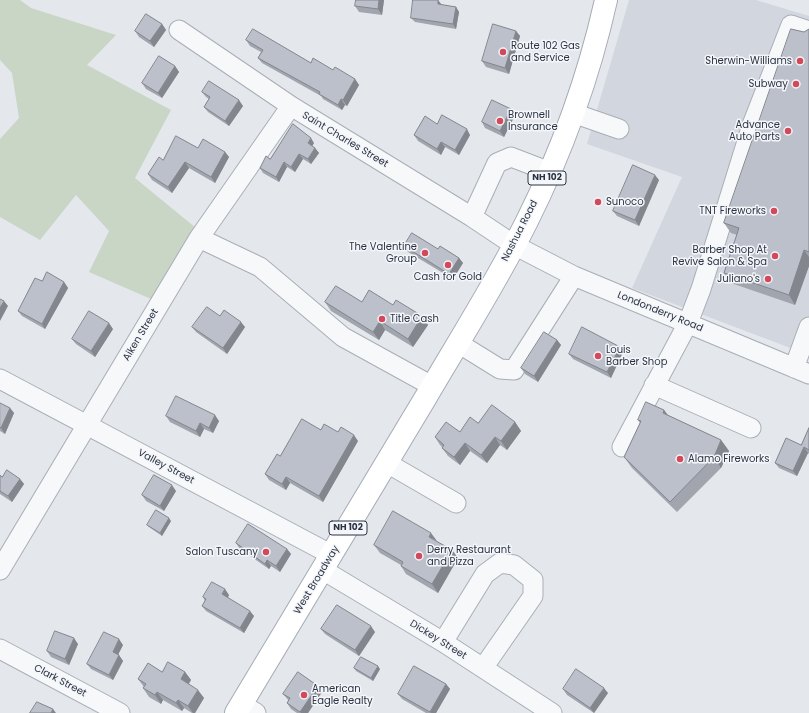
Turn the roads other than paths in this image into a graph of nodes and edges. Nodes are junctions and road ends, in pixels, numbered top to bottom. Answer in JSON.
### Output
{"nodes":[{"id":1,"x":606,"y":0,"type":"edge"},
{"id":2,"x":179,"y":30,"type":"dead end"},
{"id":3,"x":809,"y":31,"type":"edge"},
{"id":4,"x":291,"y":106,"type":"junction"},
{"id":5,"x":574,"y":113,"type":"junction"},
{"id":6,"x":619,"y":129,"type":"dead end"},
{"id":7,"x":550,"y":172,"type":"junction"},
{"id":8,"x":472,"y":217,"type":"junction"},
{"id":9,"x":199,"y":238,"type":"junction"},
{"id":10,"x":514,"y":245,"type":"junction"},
{"id":11,"x":574,"y":276,"type":"junction"},
{"id":12,"x":688,"y":323,"type":"junction"},
{"id":13,"x":809,"y":327,"type":"edge"},
{"id":14,"x":458,"y":343,"type":"junction"},
{"id":15,"x":801,"y":371,"type":"edge"},
{"id":16,"x":0,"y":379,"type":"edge"},
{"id":17,"x":654,"y":385,"type":"junction"},
{"id":18,"x":432,"y":386,"type":"junction"},
{"id":19,"x":86,"y":425,"type":"junction"},
{"id":20,"x":752,"y":428,"type":"dead end"},
{"id":21,"x":622,"y":446,"type":"dead end"},
{"id":22,"x":387,"y":463,"type":"junction"},
{"id":23,"x":456,"y":503,"type":"dead end"},
{"id":24,"x":327,"y":562,"type":"junction"},
{"id":25,"x":0,"y":570,"type":"edge"},
{"id":26,"x":443,"y":642,"type":"junction"},
{"id":27,"x":0,"y":649,"type":"edge"},
{"id":28,"x":483,"y":668,"type":"junction"},
{"id":29,"x":244,"y":710,"type":"edge"},
{"id":30,"x":120,"y":713,"type":"edge"},
{"id":31,"x":552,"y":713,"type":"edge"}],
"edges":[{"from":1,"to":5,"type":"main road","name":"Nashua Road","number":"NH 102"},
{"from":2,"to":4,"type":"street","name":"Saint Charles Street"},
{"from":3,"to":12,"type":"street"},
{"from":4,"to":8,"type":"street","name":"Saint Charles Street"},
{"from":4,"to":9,"type":"street","name":"Aiken Street"},
{"from":5,"to":6,"type":"street"},
{"from":5,"to":7,"type":"main road","name":"Nashua Road","number":"NH 102"},
{"from":7,"to":8,"type":"street"},
{"from":7,"to":10,"type":"main road","name":"Nashua Road","number":"NH 102"},
{"from":8,"to":10,"type":"street","name":"Saint Charles Street"},
{"from":9,"to":18,"type":"street"},
{"from":9,"to":19,"type":"street","name":"Aiken Street"},
{"from":10,"to":11,"type":"street","name":"Londonderry Road"},
{"from":10,"to":14,"type":"main road","name":"Nashua Road","number":"NH 102"},
{"from":11,"to":12,"type":"street","name":"Londonderry Road"},
{"from":11,"to":14,"type":"street"},
{"from":12,"to":15,"type":"street","name":"Londonderry Road"},
{"from":12,"to":17,"type":"street"},
{"from":13,"to":15,"type":"street"},
{"from":14,"to":18,"type":"main road","name":"West Broadway","number":"NH 102"},
{"from":16,"to":19,"type":"street","name":"Valley Street"},
{"from":17,"to":20,"type":"street"},
{"from":17,"to":21,"type":"street"},
{"from":18,"to":22,"type":"main road","name":"West Broadway","number":"NH 102"},
{"from":19,"to":24,"type":"street","name":"Valley Street"},
{"from":19,"to":25,"type":"street","name":"Aiken Street"},
{"from":22,"to":23,"type":"street"},
{"from":22,"to":24,"type":"main road","name":"West Broadway","number":"NH 102"},
{"from":24,"to":26,"type":"street","name":"Dickey Street"},
{"from":24,"to":29,"type":"main road","name":"West Broadway","number":"NH 102"},
{"from":26,"to":28,"type":"street","name":"Dickey Street"},
{"from":26,"to":28,"type":"street"},
{"from":27,"to":30,"type":"street","name":"Clark Street"},
{"from":28,"to":31,"type":"street","name":"Dickey Street"}]}
